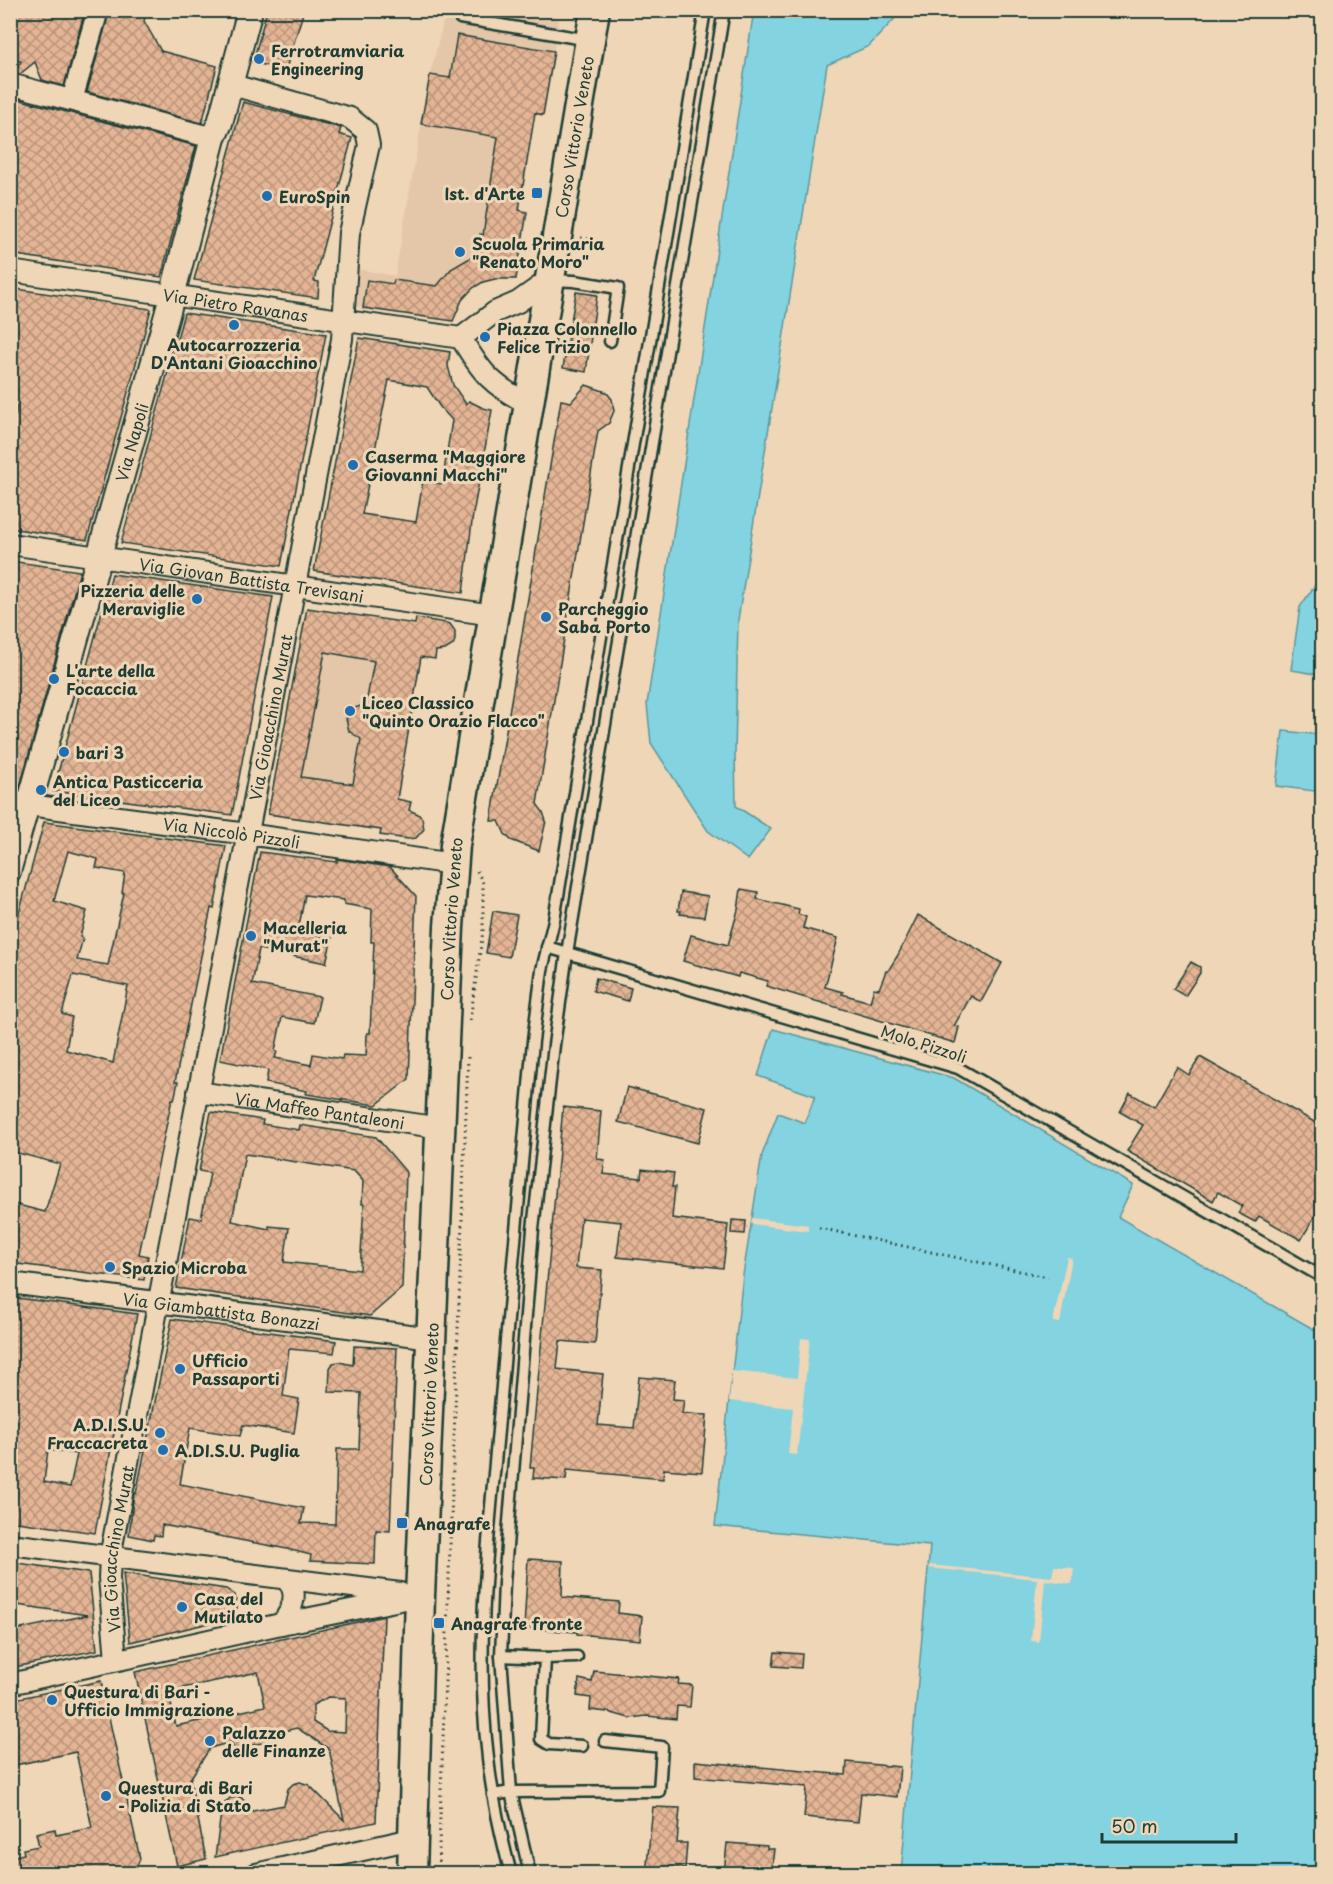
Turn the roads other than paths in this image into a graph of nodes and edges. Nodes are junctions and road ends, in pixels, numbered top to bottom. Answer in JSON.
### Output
{"nodes":[{"id":1,"x":98,"y":10,"type":"edge"},
{"id":2,"x":250,"y":10,"type":"edge"},
{"id":3,"x":594,"y":10,"type":"edge"},
{"id":4,"x":705,"y":10,"type":"edge"},
{"id":5,"x":724,"y":10,"type":"edge"},
{"id":6,"x":460,"y":18,"type":"dead end"},
{"id":7,"x":590,"y":40,"type":"junction"},
{"id":8,"x":11,"y":84,"type":"edge"},
{"id":9,"x":230,"y":84,"type":"junction"},
{"id":10,"x":72,"y":100,"type":"junction"},
{"id":11,"x":213,"y":138,"type":"junction"},
{"id":12,"x":10,"y":271,"type":"edge"},
{"id":13,"x":549,"y":280,"type":"junction"},
{"id":14,"x":172,"y":295,"type":"junction"},
{"id":15,"x":344,"y":321,"type":"junction"},
{"id":16,"x":461,"y":338,"type":"junction"},
{"id":17,"x":610,"y":342,"type":"dead end"},
{"id":18,"x":529,"y":404,"type":"junction"},
{"id":19,"x":10,"y":544,"type":"edge"},
{"id":20,"x":99,"y":557,"type":"junction"},
{"id":21,"x":295,"y":585,"type":"junction"},
{"id":22,"x":494,"y":615,"type":"junction"},
{"id":23,"x":20,"y":804,"type":"edge"},
{"id":24,"x":247,"y":834,"type":"junction"},
{"id":25,"x":466,"y":862,"type":"junction"},
{"id":26,"x":10,"y":872,"type":"edge"},
{"id":27,"x":547,"y":947,"type":"junction"},
{"id":28,"x":567,"y":953,"type":"junction"},
{"id":29,"x":198,"y":1092,"type":"junction"},
{"id":30,"x":441,"y":1128,"type":"junction"},
{"id":31,"x":1323,"y":1277,"type":"edge"},
{"id":32,"x":10,"y":1283,"type":"edge"},
{"id":33,"x":159,"y":1302,"type":"junction"},
{"id":34,"x":432,"y":1338,"type":"junction"},
{"id":35,"x":10,"y":1544,"type":"edge"},
{"id":36,"x":110,"y":1557,"type":"junction"},
{"id":37,"x":285,"y":1579,"type":"junction"},
{"id":38,"x":420,"y":1596,"type":"junction"},
{"id":39,"x":281,"y":1623,"type":"junction"},
{"id":40,"x":501,"y":1656,"type":"junction"},
{"id":41,"x":577,"y":1657,"type":"dead end"},
{"id":42,"x":545,"y":1658,"type":"junction"},
{"id":43,"x":116,"y":1660,"type":"junction"},
{"id":44,"x":10,"y":1684,"type":"edge"},
{"id":45,"x":605,"y":1741,"type":"dead end"},
{"id":46,"x":582,"y":1746,"type":"dead end"},
{"id":47,"x":511,"y":1792,"type":"junction"},
{"id":48,"x":493,"y":1795,"type":"junction"},
{"id":49,"x":412,"y":1839,"type":"junction"},
{"id":50,"x":256,"y":1874,"type":"edge"},
{"id":51,"x":412,"y":1874,"type":"edge"},
{"id":52,"x":511,"y":1874,"type":"edge"},
{"id":53,"x":530,"y":1874,"type":"edge"}],
"edges":[{"from":1,"to":10,"type":"street"},
{"from":2,"to":9,"type":"street","name":"Via Napoli"},
{"from":3,"to":7,"type":"main road","name":"Corso Vittorio Veneto"},
{"from":4,"to":27,"type":"lane"},
{"from":5,"to":28,"type":"lane"},
{"from":6,"to":7,"type":"lane"},
{"from":7,"to":13,"type":"main road","name":"Corso Vittorio Veneto"},
{"from":8,"to":10,"type":"street"},
{"from":9,"to":11,"type":"street","name":"Via Napoli"},
{"from":9,"to":15,"type":"street","name":"Via Gioacchino Murat"},
{"from":10,"to":11,"type":"street"},
{"from":11,"to":14,"type":"street","name":"Via Napoli"},
{"from":12,"to":14,"type":"street","name":"Via Pietro Ravanas"},
{"from":13,"to":16,"type":"street"},
{"from":13,"to":17,"type":"lane"},
{"from":13,"to":18,"type":"main road","name":"Corso Vittorio Veneto"},
{"from":14,"to":15,"type":"street","name":"Via Pietro Ravanas"},
{"from":14,"to":20,"type":"street","name":"Via Napoli"},
{"from":15,"to":16,"type":"street","name":"Via Pietro Ravanas"},
{"from":15,"to":21,"type":"street","name":"Via Gioacchino Murat"},
{"from":16,"to":18,"type":"street"},
{"from":18,"to":22,"type":"main road","name":"Corso Vittorio Veneto"},
{"from":19,"to":20,"type":"street","name":"Via Giovan Battista Trevisani"},
{"from":20,"to":21,"type":"street","name":"Via Giovan Battista Trevisani"},
{"from":20,"to":23,"type":"street","name":"Via Napoli"},
{"from":21,"to":22,"type":"street","name":"Via Giovan Battista Trevisani"},
{"from":21,"to":24,"type":"street","name":"Via Gioacchino Murat"},
{"from":22,"to":25,"type":"main road","name":"Corso Vittorio Veneto"},
{"from":23,"to":24,"type":"street","name":"Via Niccolò Pizzoli"},
{"from":23,"to":26,"type":"street","name":"Via Napoli"},
{"from":24,"to":25,"type":"street","name":"Via Niccolò Pizzoli"},
{"from":24,"to":29,"type":"street","name":"Via Gioacchino Murat"},
{"from":25,"to":30,"type":"main road","name":"Corso Vittorio Veneto"},
{"from":27,"to":28,"type":"lane","name":"Molo Pizzoli"},
{"from":27,"to":48,"type":"lane"},
{"from":28,"to":31,"type":"lane","name":"Molo Pizzoli"},
{"from":28,"to":40,"type":"lane"},
{"from":29,"to":30,"type":"street","name":"Via Maffeo Pantaleoni"},
{"from":29,"to":33,"type":"street","name":"Via Gioacchino Murat"},
{"from":30,"to":34,"type":"main road","name":"Corso Vittorio Veneto"},
{"from":32,"to":33,"type":"street","name":"Via Giambattista Bonazzi"},
{"from":33,"to":34,"type":"street","name":"Via Giambattista Bonazzi"},
{"from":33,"to":36,"type":"street","name":"Via Gioacchino Murat"},
{"from":34,"to":38,"type":"main road","name":"Corso Vittorio Veneto"},
{"from":35,"to":36,"type":"street"},
{"from":36,"to":37,"type":"street"},
{"from":36,"to":43,"type":"street","name":"Via Gioacchino Murat"},
{"from":37,"to":38,"type":"street"},
{"from":37,"to":39,"type":"street"},
{"from":38,"to":39,"type":"street"},
{"from":38,"to":49,"type":"main road","name":"Corso Vittorio Veneto"},
{"from":39,"to":43,"type":"street"},
{"from":40,"to":42,"type":"lane"},
{"from":40,"to":47,"type":"lane"},
{"from":41,"to":42,"type":"lane"},
{"from":42,"to":46,"type":"lane"},
{"from":43,"to":44,"type":"street"},
{"from":45,"to":47,"type":"lane"},
{"from":47,"to":48,"type":"lane"},
{"from":47,"to":53,"type":"lane"},
{"from":48,"to":52,"type":"lane"},
{"from":49,"to":50,"type":"street"},
{"from":49,"to":51,"type":"main road","name":"Corso Vittorio Veneto"}]}
